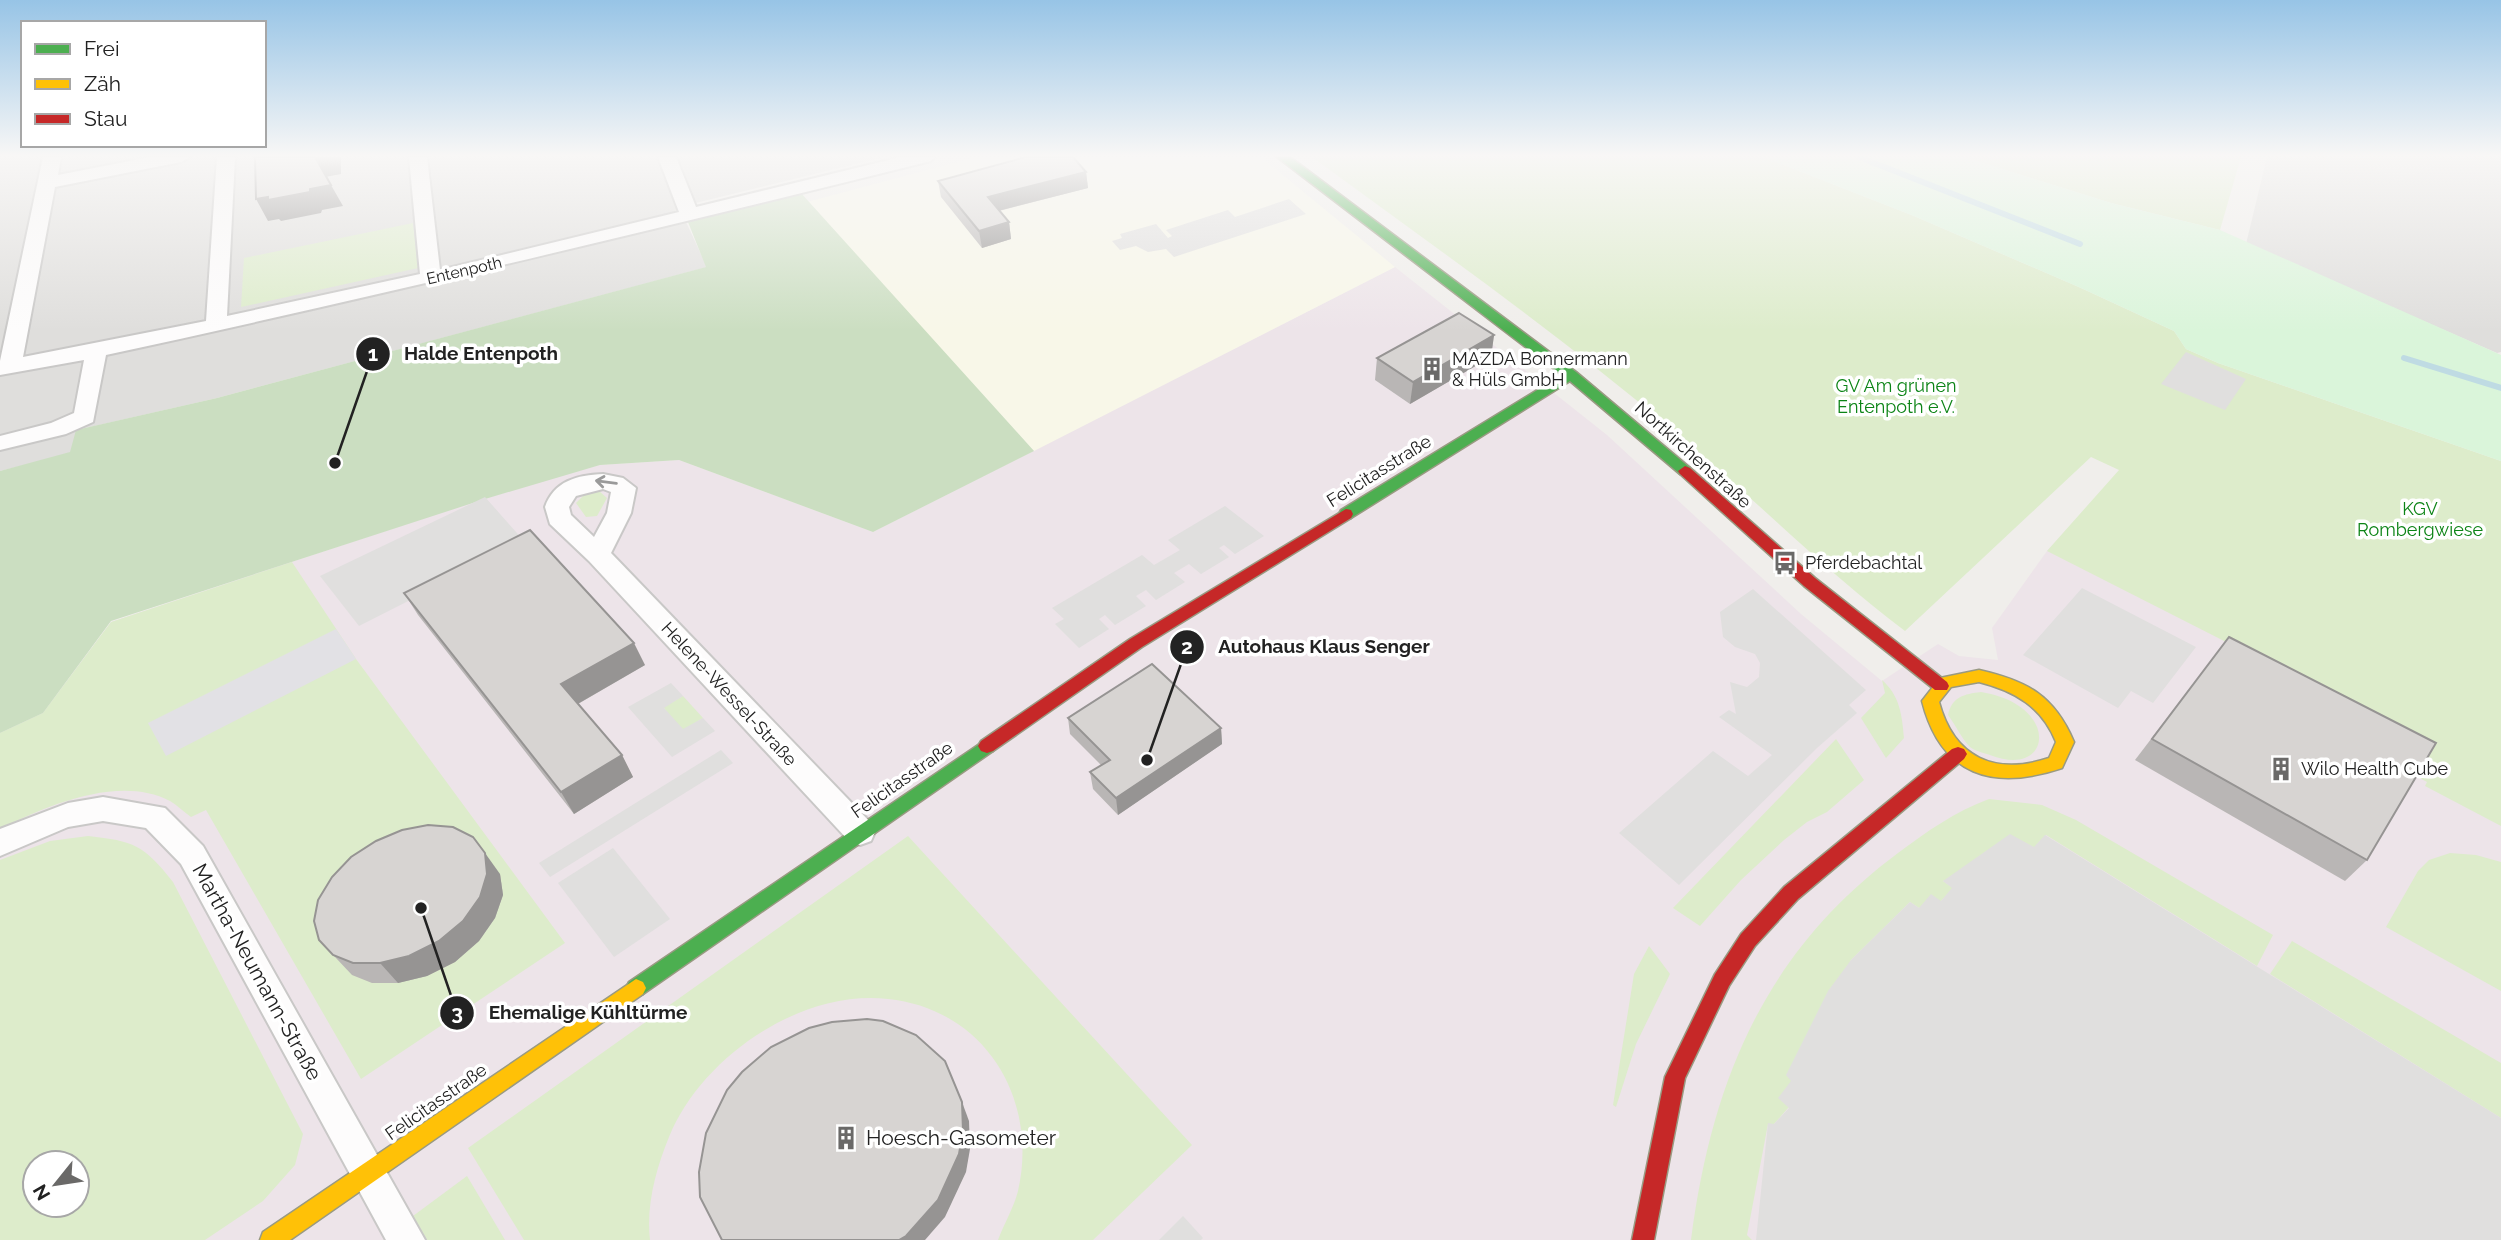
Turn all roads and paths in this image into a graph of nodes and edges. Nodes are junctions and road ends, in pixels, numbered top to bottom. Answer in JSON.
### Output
{"nodes":[{"id":1,"x":39,"y":215,"type":"edge"},
{"id":2,"x":223,"y":215,"type":"edge"},
{"id":3,"x":424,"y":215,"type":"edge"},
{"id":4,"x":695,"y":215,"type":"edge"},
{"id":5,"x":1358,"y":215,"type":"edge"},
{"id":6,"x":690,"y":216,"type":"joint"},
{"id":7,"x":431,"y":278,"type":"junction"},
{"id":8,"x":216,"y":324,"type":"junction"},
{"id":9,"x":96,"y":351,"type":"junction"},
{"id":10,"x":6,"y":367,"type":"edge"},
{"id":11,"x":1571,"y":375,"type":"junction"},
{"id":12,"x":0,"y":443,"type":"edge"},
{"id":13,"x":598,"y":555,"type":"dead end"},
{"id":14,"x":1941,"y":686,"type":"junction"},
{"id":15,"x":1958,"y":754,"type":"junction"},
{"id":16,"x":860,"y":832,"type":"junction"},
{"id":17,"x":0,"y":844,"type":"edge"},
{"id":18,"x":369,"y":1172,"type":"junction"},
{"id":19,"x":271,"y":1240,"type":"edge"},
{"id":20,"x":405,"y":1240,"type":"edge"},
{"id":21,"x":1643,"y":1240,"type":"edge"}],
"edges":[{"from":1,"to":10,"type":"street"},
{"from":2,"to":8,"type":"street"},
{"from":3,"to":7,"type":"street"},
{"from":4,"to":6,"type":"street","name":"Entenpoth"},
{"from":5,"to":11,"type":"main road","name":"Nortkirchenstraße"},
{"from":6,"to":7,"type":"street","name":"Entenpoth"},
{"from":7,"to":8,"type":"street","name":"Entenpoth"},
{"from":8,"to":9,"type":"street","name":"Entenpoth"},
{"from":9,"to":10,"type":"street","name":"Entenpoth"},
{"from":9,"to":12,"type":"street"},
{"from":11,"to":14,"type":"main road","name":"Nortkirchenstraße"},
{"from":11,"to":16,"type":"main road","name":"Felicitasstraße"},
{"from":13,"to":16,"type":"street","name":"Helene-Wessel-Straße"},
{"from":14,"to":15,"type":"main road"},
{"from":14,"to":15,"type":"main road"},
{"from":15,"to":21,"type":"main road"},
{"from":16,"to":18,"type":"main road","name":"Felicitasstraße"},
{"from":17,"to":18,"type":"street","name":"Martha-Neumann-Straße"},
{"from":18,"to":19,"type":"main road","name":"Felicitasstraße"},
{"from":18,"to":20,"type":"street","name":"Martha-Neumann-Straße"}]}
